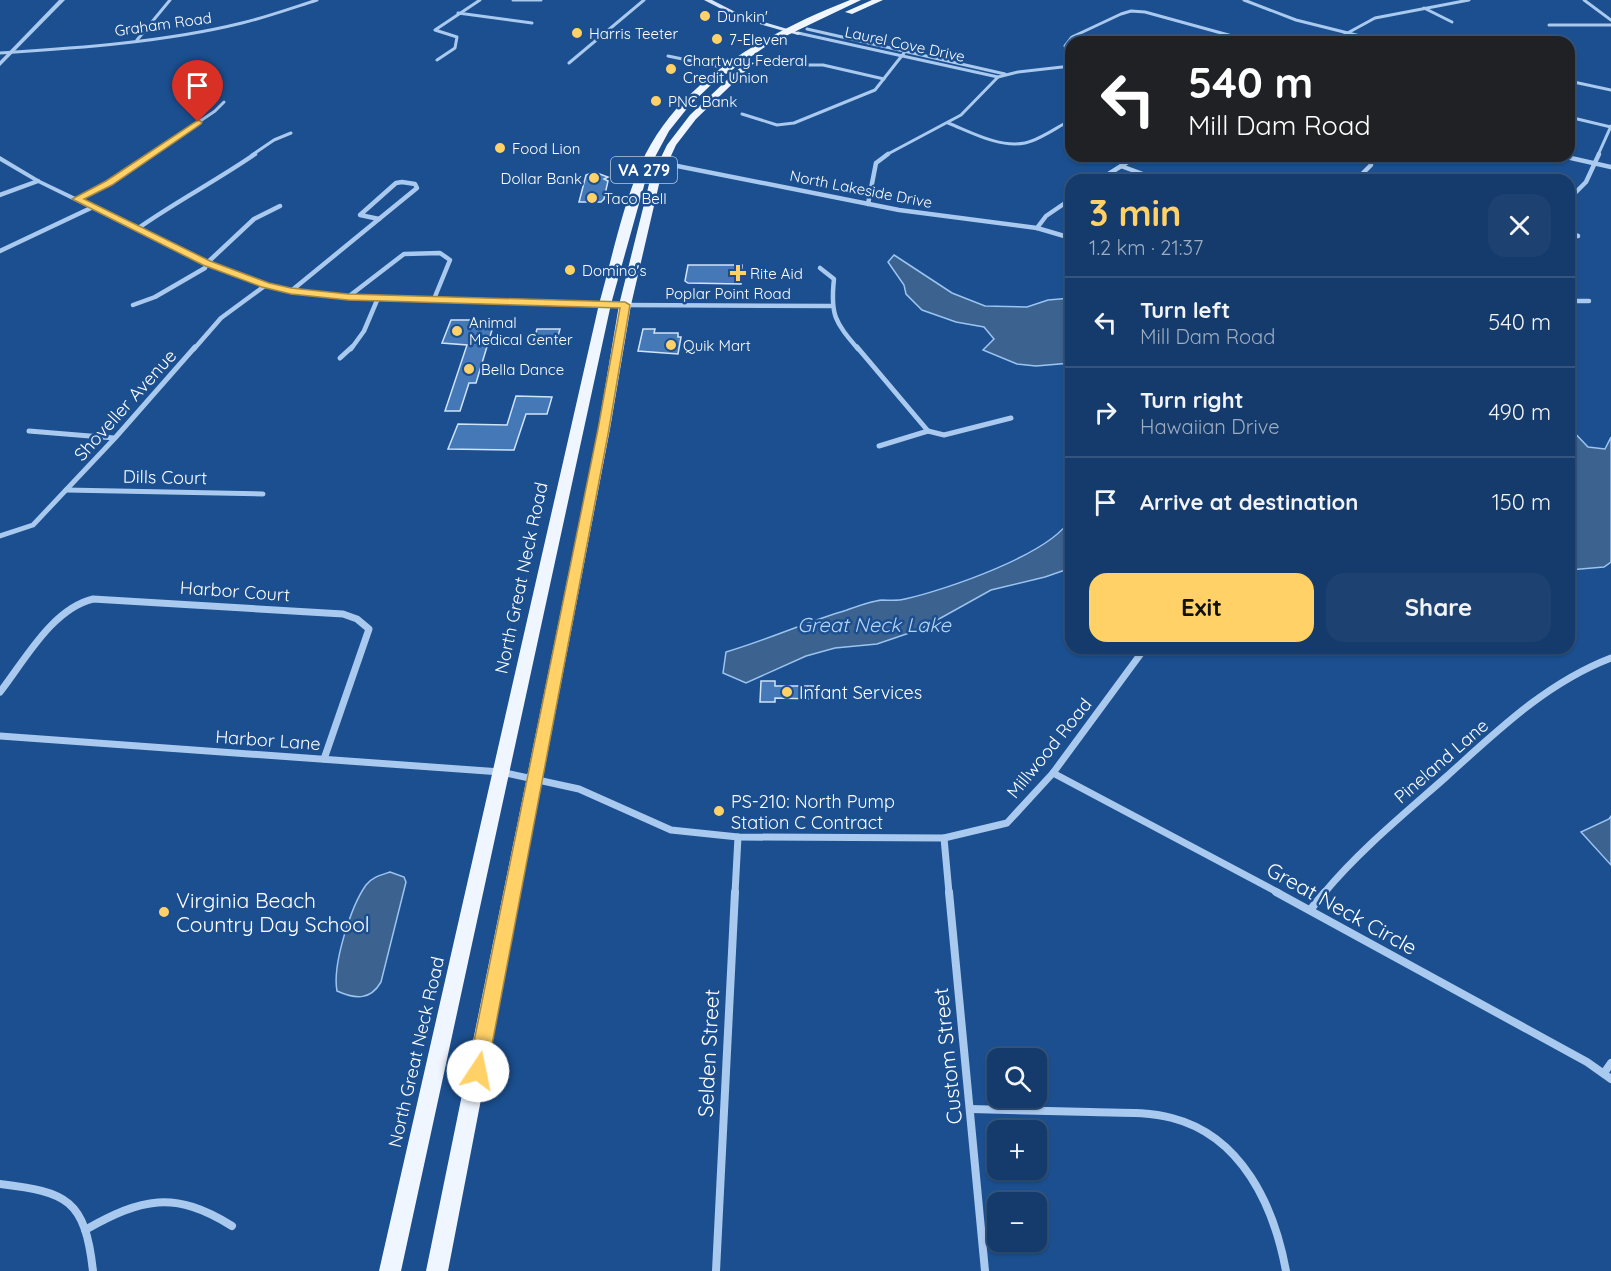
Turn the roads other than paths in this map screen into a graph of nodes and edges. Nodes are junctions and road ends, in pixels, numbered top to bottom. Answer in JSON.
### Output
{"nodes":[{"id":1,"x":62,"y":0,"type":"edge"},
{"id":2,"x":170,"y":0,"type":"edge"},
{"id":3,"x":317,"y":0,"type":"edge"},
{"id":4,"x":480,"y":0,"type":"edge"},
{"id":5,"x":513,"y":0,"type":"edge"},
{"id":6,"x":541,"y":0,"type":"edge"},
{"id":7,"x":644,"y":0,"type":"edge"},
{"id":8,"x":707,"y":0,"type":"edge"},
{"id":9,"x":724,"y":0,"type":"edge"},
{"id":10,"x":857,"y":0,"type":"edge"},
{"id":11,"x":879,"y":0,"type":"edge"},
{"id":12,"x":1244,"y":0,"type":"edge"},
{"id":13,"x":1261,"y":0,"type":"edge"},
{"id":14,"x":1469,"y":0,"type":"edge"},
{"id":15,"x":1584,"y":0,"type":"edge"},
{"id":16,"x":1248,"y":2,"type":"junction"},
{"id":17,"x":1424,"y":8,"type":"junction"},
{"id":18,"x":458,"y":13,"type":"junction"},
{"id":19,"x":1611,"y":20,"type":"edge"},
{"id":20,"x":1452,"y":22,"type":"dead end"},
{"id":21,"x":532,"y":23,"type":"dead end"},
{"id":22,"x":1549,"y":25,"type":"dead end"},
{"id":23,"x":1611,"y":26,"type":"edge"},
{"id":24,"x":807,"y":29,"type":"junction"},
{"id":25,"x":793,"y":30,"type":"junction"},
{"id":26,"x":1345,"y":34,"type":"junction"},
{"id":27,"x":1075,"y":36,"type":"edge"},
{"id":28,"x":1232,"y":36,"type":"edge"},
{"id":29,"x":1342,"y":36,"type":"edge"},
{"id":30,"x":1355,"y":36,"type":"edge"},
{"id":31,"x":137,"y":40,"type":"junction"},
{"id":32,"x":907,"y":51,"type":"junction"},
{"id":33,"x":0,"y":53,"type":"edge"},
{"id":34,"x":10,"y":53,"type":"junction"},
{"id":35,"x":901,"y":55,"type":"junction"},
{"id":36,"x":668,"y":56,"type":"dead end"},
{"id":37,"x":437,"y":60,"type":"dead end"},
{"id":38,"x":569,"y":63,"type":"dead end"},
{"id":39,"x":0,"y":64,"type":"edge"},
{"id":40,"x":801,"y":65,"type":"dead end"},
{"id":41,"x":1065,"y":67,"type":"edge"},
{"id":42,"x":726,"y":68,"type":"junction"},
{"id":43,"x":1006,"y":74,"type":"junction"},
{"id":44,"x":998,"y":77,"type":"junction"},
{"id":45,"x":884,"y":79,"type":"junction"},
{"id":46,"x":1575,"y":82,"type":"edge"},
{"id":47,"x":1611,"y":90,"type":"edge"},
{"id":48,"x":224,"y":102,"type":"dead end"},
{"id":49,"x":742,"y":114,"type":"dead end"},
{"id":50,"x":1575,"y":118,"type":"edge"},
{"id":51,"x":948,"y":123,"type":"junction"},
{"id":52,"x":1065,"y":123,"type":"edge"},
{"id":53,"x":1611,"y":126,"type":"edge"},
{"id":54,"x":291,"y":134,"type":"dead end"},
{"id":55,"x":0,"y":158,"type":"edge"},
{"id":56,"x":1575,"y":159,"type":"edge"},
{"id":57,"x":647,"y":160,"type":"junction"},
{"id":58,"x":664,"y":161,"type":"junction"},
{"id":59,"x":1127,"y":162,"type":"edge"},
{"id":60,"x":1370,"y":162,"type":"edge"},
{"id":61,"x":1594,"y":164,"type":"junction"},
{"id":62,"x":1121,"y":166,"type":"junction"},
{"id":63,"x":1611,"y":167,"type":"edge"},
{"id":64,"x":1108,"y":174,"type":"edge"},
{"id":65,"x":1143,"y":174,"type":"edge"},
{"id":66,"x":1362,"y":174,"type":"edge"},
{"id":67,"x":38,"y":181,"type":"junction"},
{"id":68,"x":1575,"y":194,"type":"edge"},
{"id":69,"x":0,"y":195,"type":"edge"},
{"id":70,"x":77,"y":199,"type":"junction"},
{"id":71,"x":1065,"y":203,"type":"edge"},
{"id":72,"x":868,"y":204,"type":"junction"},
{"id":73,"x":280,"y":206,"type":"dead end"},
{"id":74,"x":93,"y":207,"type":"junction"},
{"id":75,"x":379,"y":219,"type":"junction"},
{"id":76,"x":1037,"y":228,"type":"junction"},
{"id":77,"x":137,"y":229,"type":"junction"},
{"id":78,"x":1575,"y":235,"type":"edge"},
{"id":79,"x":1065,"y":236,"type":"edge"},
{"id":80,"x":1578,"y":236,"type":"dead end"},
{"id":81,"x":0,"y":251,"type":"edge"},
{"id":82,"x":207,"y":263,"type":"junction"},
{"id":83,"x":820,"y":268,"type":"dead end"},
{"id":84,"x":266,"y":285,"type":"junction"},
{"id":85,"x":291,"y":291,"type":"junction"},
{"id":86,"x":348,"y":297,"type":"junction"},
{"id":87,"x":378,"y":298,"type":"junction"},
{"id":88,"x":434,"y":299,"type":"junction"},
{"id":89,"x":1575,"y":301,"type":"edge"},
{"id":90,"x":1589,"y":301,"type":"dead end"},
{"id":91,"x":605,"y":304,"type":"junction"},
{"id":92,"x":134,"y":305,"type":"dead end"},
{"id":93,"x":625,"y":305,"type":"junction"},
{"id":94,"x":831,"y":306,"type":"junction"},
{"id":95,"x":340,"y":358,"type":"dead end"},
{"id":96,"x":1011,"y":418,"type":"dead end"},
{"id":97,"x":29,"y":431,"type":"dead end"},
{"id":98,"x":928,"y":431,"type":"junction"},
{"id":99,"x":114,"y":438,"type":"junction"},
{"id":100,"x":879,"y":446,"type":"dead end"},
{"id":101,"x":66,"y":490,"type":"junction"},
{"id":102,"x":263,"y":494,"type":"dead end"},
{"id":103,"x":0,"y":536,"type":"edge"},
{"id":104,"x":1141,"y":654,"type":"edge"},
{"id":105,"x":1611,"y":658,"type":"edge"},
{"id":106,"x":0,"y":692,"type":"edge"},
{"id":107,"x":0,"y":736,"type":"edge"},
{"id":108,"x":324,"y":759,"type":"junction"},
{"id":109,"x":501,"y":771,"type":"junction"},
{"id":110,"x":1053,"y":772,"type":"junction"},
{"id":111,"x":533,"y":779,"type":"junction"},
{"id":112,"x":738,"y":837,"type":"junction"},
{"id":113,"x":944,"y":838,"type":"junction"},
{"id":114,"x":1310,"y":910,"type":"junction"},
{"id":115,"x":1611,"y":1063,"type":"edge"},
{"id":116,"x":1607,"y":1076,"type":"edge"},
{"id":117,"x":970,"y":1109,"type":"junction"},
{"id":118,"x":0,"y":1184,"type":"edge"},
{"id":119,"x":232,"y":1226,"type":"dead end"},
{"id":120,"x":85,"y":1230,"type":"junction"},
{"id":121,"x":93,"y":1271,"type":"edge"},
{"id":122,"x":390,"y":1271,"type":"edge"},
{"id":123,"x":437,"y":1271,"type":"edge"},
{"id":124,"x":716,"y":1271,"type":"edge"},
{"id":125,"x":986,"y":1271,"type":"edge"},
{"id":126,"x":1286,"y":1271,"type":"edge"}],
"edges":[{"from":1,"to":34,"type":"street"},
{"from":2,"to":31,"type":"street"},
{"from":3,"to":31,"type":"street","name":"Graham Road"},
{"from":4,"to":18,"type":"street"},
{"from":5,"to":6,"type":"street"},
{"from":7,"to":38,"type":"street"},
{"from":8,"to":25,"type":"main road"},
{"from":9,"to":25,"type":"main road"},
{"from":10,"to":25,"type":"main road","name":"North Great Neck Road","number":"VA 279"},
{"from":11,"to":24,"type":"main road","name":"North Great Neck Road","number":"VA 279"},
{"from":12,"to":16,"type":"street"},
{"from":13,"to":16,"type":"street"},
{"from":14,"to":17,"type":"street"},
{"from":15,"to":19,"type":"street"},
{"from":16,"to":26,"type":"street"},
{"from":17,"to":20,"type":"street"},
{"from":17,"to":26,"type":"street"},
{"from":18,"to":21,"type":"street"},
{"from":18,"to":37,"type":"street"},
{"from":22,"to":23,"type":"street"},
{"from":24,"to":25,"type":"main road","name":"North Great Neck Road","number":"VA 279"},
{"from":24,"to":32,"type":"street","name":"Laurel Cove Drive"},
{"from":25,"to":35,"type":"street","name":"Laurel Cove Drive"},
{"from":25,"to":42,"type":"main road","name":"North Great Neck Road","number":"VA 279"},
{"from":25,"to":58,"type":"main road","name":"North Great Neck Road","number":"VA 279"},
{"from":26,"to":29,"type":"street"},
{"from":26,"to":30,"type":"street"},
{"from":27,"to":28,"type":"street"},
{"from":31,"to":34,"type":"street","name":"Graham Road"},
{"from":32,"to":35,"type":"street"},
{"from":32,"to":43,"type":"street","name":"Laurel Cove Drive"},
{"from":33,"to":34,"type":"street","name":"Graham Road"},
{"from":34,"to":39,"type":"street"},
{"from":35,"to":44,"type":"street","name":"Laurel Cove Drive"},
{"from":35,"to":45,"type":"street"},
{"from":36,"to":42,"type":"street"},
{"from":40,"to":45,"type":"street"},
{"from":41,"to":43,"type":"street","name":"Laurel Cove Drive"},
{"from":42,"to":57,"type":"main road","name":"North Great Neck Road","number":"VA 279"},
{"from":43,"to":44,"type":"street","name":"Laurel Cove Drive"},
{"from":44,"to":51,"type":"street"},
{"from":45,"to":49,"type":"street"},
{"from":46,"to":47,"type":"street"},
{"from":48,"to":70,"type":"street"},
{"from":50,"to":53,"type":"street"},
{"from":51,"to":52,"type":"street"},
{"from":51,"to":72,"type":"street"},
{"from":53,"to":61,"type":"street"},
{"from":54,"to":77,"type":"street"},
{"from":55,"to":67,"type":"street"},
{"from":56,"to":61,"type":"street"},
{"from":57,"to":58,"type":"street","name":"North Lakeside Drive"},
{"from":57,"to":91,"type":"main road","name":"North Great Neck Road","number":"VA 279"},
{"from":58,"to":72,"type":"street","name":"North Lakeside Drive"},
{"from":58,"to":93,"type":"main road","name":"North Great Neck Road","number":"VA 279"},
{"from":59,"to":62,"type":"street"},
{"from":60,"to":66,"type":"street"},
{"from":61,"to":63,"type":"street"},
{"from":61,"to":68,"type":"street"},
{"from":62,"to":64,"type":"street"},
{"from":62,"to":65,"type":"street"},
{"from":67,"to":69,"type":"street"},
{"from":67,"to":70,"type":"street"},
{"from":70,"to":74,"type":"street"},
{"from":71,"to":76,"type":"street"},
{"from":72,"to":76,"type":"street","name":"North Lakeside Drive"},
{"from":73,"to":82,"type":"street"},
{"from":74,"to":77,"type":"street"},
{"from":74,"to":81,"type":"street"},
{"from":75,"to":75,"type":"street"},
{"from":75,"to":85,"type":"street"},
{"from":76,"to":79,"type":"street","name":"North Lakeside Drive"},
{"from":77,"to":82,"type":"street"},
{"from":78,"to":80,"type":"street"},
{"from":82,"to":84,"type":"street"},
{"from":82,"to":92,"type":"street"},
{"from":83,"to":94,"type":"street"},
{"from":84,"to":85,"type":"street"},
{"from":84,"to":99,"type":"street","name":"Shoveller Avenue"},
{"from":85,"to":86,"type":"street"},
{"from":86,"to":87,"type":"street"},
{"from":86,"to":88,"type":"street"},
{"from":87,"to":88,"type":"street"},
{"from":87,"to":95,"type":"street"},
{"from":88,"to":91,"type":"street"},
{"from":89,"to":90,"type":"street"},
{"from":91,"to":93,"type":"street"},
{"from":91,"to":109,"type":"main road","name":"North Great Neck Road","number":"VA 279"},
{"from":93,"to":94,"type":"street","name":"Poplar Point Road"},
{"from":93,"to":111,"type":"main road","name":"North Great Neck Road","number":"VA 279"},
{"from":94,"to":98,"type":"street"},
{"from":96,"to":98,"type":"street"},
{"from":97,"to":99,"type":"street"},
{"from":98,"to":100,"type":"street"},
{"from":99,"to":101,"type":"street","name":"Shoveller Avenue"},
{"from":101,"to":102,"type":"street","name":"Dills Court"},
{"from":101,"to":103,"type":"street","name":"Shoveller Avenue"},
{"from":104,"to":110,"type":"street","name":"Millwood Road"},
{"from":105,"to":114,"type":"street","name":"Pineland Lane"},
{"from":106,"to":108,"type":"street","name":"Harbor Court"},
{"from":107,"to":108,"type":"street","name":"Harbor Lane"},
{"from":108,"to":109,"type":"street","name":"Harbor Lane"},
{"from":109,"to":111,"type":"street","name":"Harbor Lane"},
{"from":109,"to":122,"type":"main road","name":"North Great Neck Road","number":"VA 279"},
{"from":110,"to":113,"type":"street","name":"Millwood Road"},
{"from":110,"to":114,"type":"street","name":"Great Neck Circle"},
{"from":111,"to":112,"type":"street","name":"Millwood Road"},
{"from":111,"to":123,"type":"main road","name":"North Great Neck Road","number":"VA 279"},
{"from":112,"to":113,"type":"street","name":"Millwood Road"},
{"from":112,"to":124,"type":"street","name":"Selden Street"},
{"from":113,"to":117,"type":"street","name":"Custom Street"},
{"from":114,"to":116,"type":"street","name":"Great Neck Circle"},
{"from":115,"to":116,"type":"street"},
{"from":117,"to":125,"type":"street","name":"Custom Street"},
{"from":117,"to":126,"type":"street"},
{"from":118,"to":120,"type":"street"},
{"from":119,"to":120,"type":"street"},
{"from":120,"to":121,"type":"street"}]}
